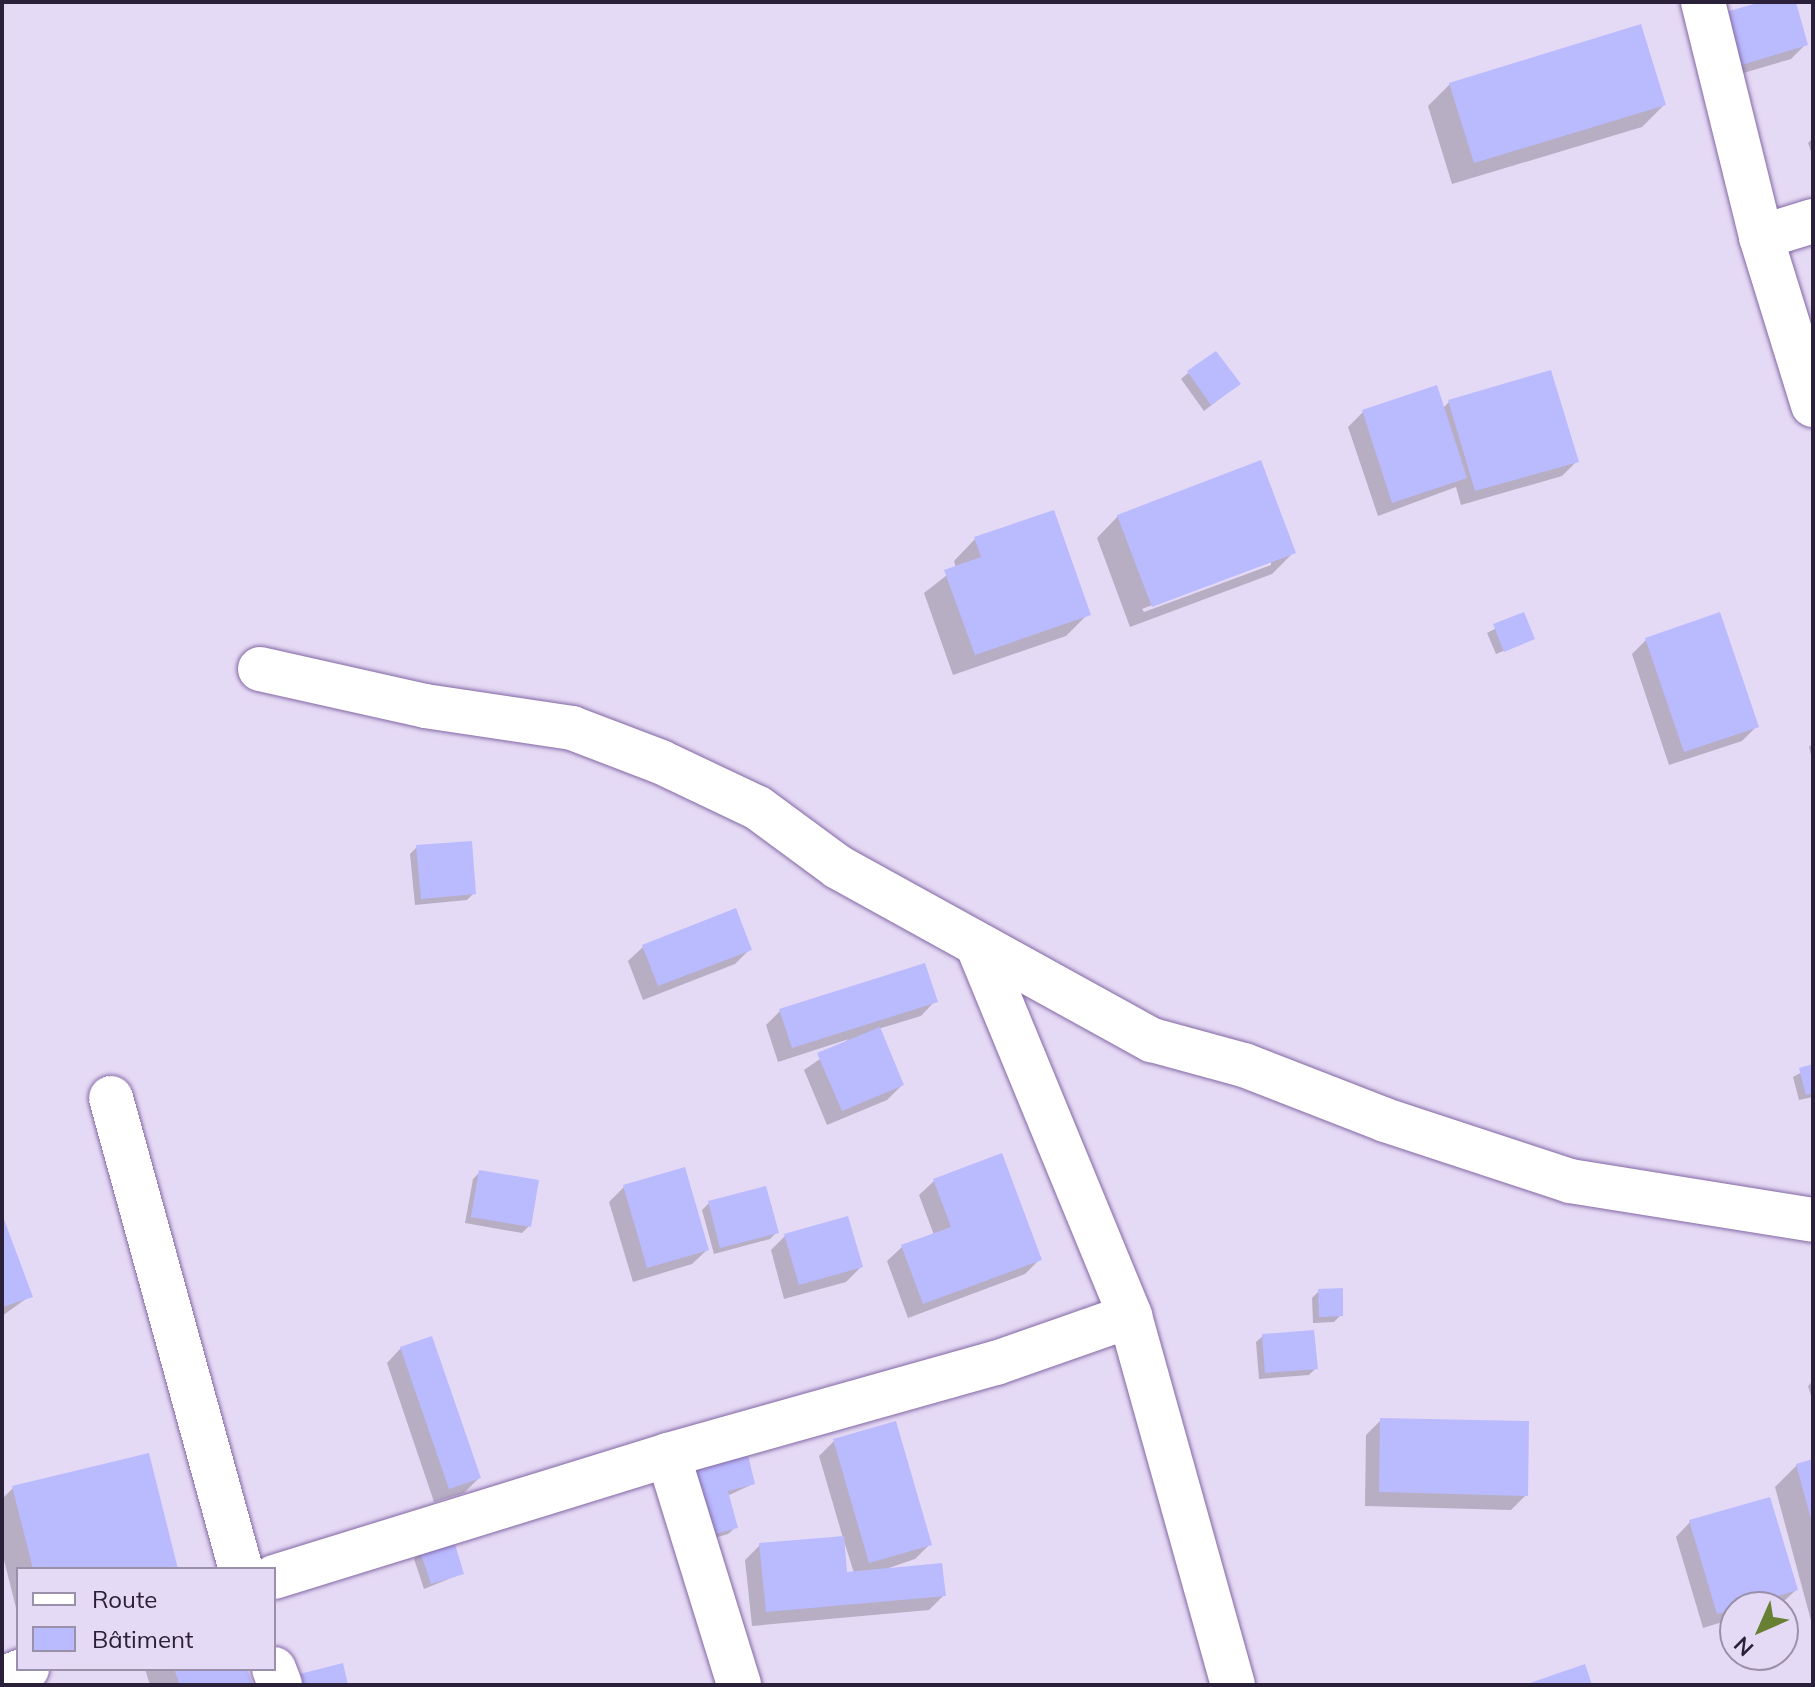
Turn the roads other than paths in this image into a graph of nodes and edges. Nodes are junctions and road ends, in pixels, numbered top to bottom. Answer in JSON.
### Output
{"nodes":[{"id":1,"x":1703,"y":2,"type":"edge"},
{"id":2,"x":1813,"y":221,"type":"edge"},
{"id":3,"x":1761,"y":237,"type":"junction"},
{"id":4,"x":1813,"y":405,"type":"edge"},
{"id":5,"x":260,"y":669,"type":"dead end"},
{"id":6,"x":979,"y":949,"type":"junction"},
{"id":7,"x":111,"y":1098,"type":"dead end"},
{"id":8,"x":1813,"y":1220,"type":"edge"},
{"id":9,"x":1130,"y":1316,"type":"junction"},
{"id":10,"x":668,"y":1455,"type":"junction"},
{"id":11,"x":240,"y":1567,"type":"edge"},
{"id":12,"x":276,"y":1576,"type":"edge"},
{"id":13,"x":22,"y":1671,"type":"edge"},
{"id":14,"x":2,"y":1679,"type":"edge"},
{"id":15,"x":739,"y":1685,"type":"edge"},
{"id":16,"x":1233,"y":1685,"type":"edge"}],
"edges":[{"from":1,"to":3,"type":"street"},
{"from":2,"to":3,"type":"street"},
{"from":3,"to":4,"type":"street"},
{"from":5,"to":6,"type":"street"},
{"from":6,"to":8,"type":"street"},
{"from":6,"to":9,"type":"street"},
{"from":7,"to":11,"type":"street"},
{"from":9,"to":10,"type":"street"},
{"from":9,"to":16,"type":"street"},
{"from":10,"to":12,"type":"street"},
{"from":10,"to":15,"type":"street"},
{"from":13,"to":14,"type":"street"}]}
